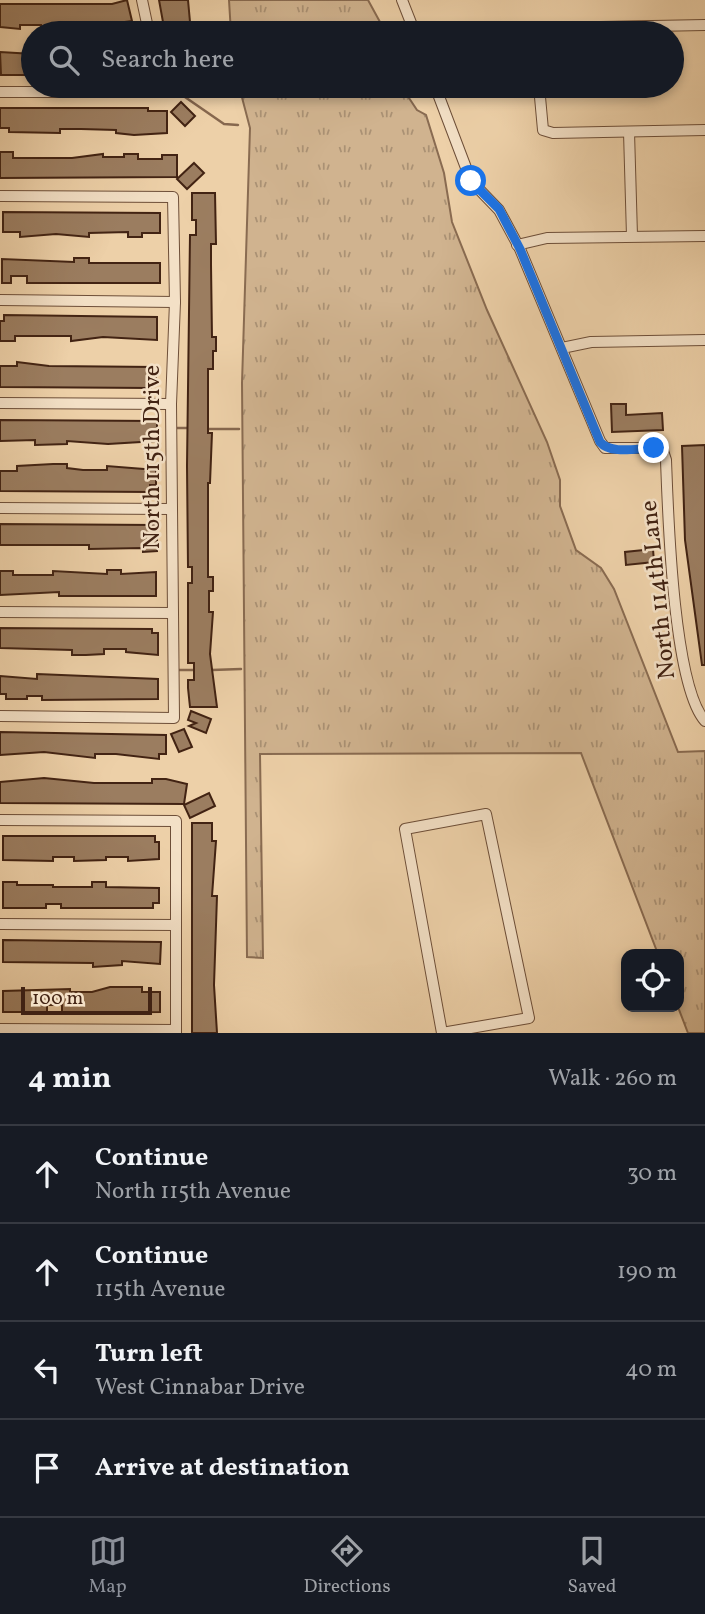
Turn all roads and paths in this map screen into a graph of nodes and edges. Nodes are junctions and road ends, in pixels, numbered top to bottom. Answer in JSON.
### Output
{"nodes":[{"id":1,"x":142,"y":0,"type":"edge"},
{"id":2,"x":402,"y":0,"type":"edge"},
{"id":3,"x":146,"y":21,"type":"edge"},
{"id":4,"x":410,"y":21,"type":"edge"},
{"id":5,"x":705,"y":25,"type":"edge"},
{"id":6,"x":684,"y":26,"type":"edge"},
{"id":7,"x":0,"y":92,"type":"edge"},
{"id":8,"x":21,"y":92,"type":"edge"},
{"id":9,"x":440,"y":98,"type":"edge"},
{"id":10,"x":540,"y":98,"type":"edge"},
{"id":11,"x":705,"y":130,"type":"edge"},
{"id":12,"x":629,"y":132,"type":"junction"},
{"id":13,"x":0,"y":196,"type":"edge"},
{"id":14,"x":632,"y":236,"type":"junction"},
{"id":15,"x":705,"y":236,"type":"edge"},
{"id":16,"x":517,"y":245,"type":"junction"},
{"id":17,"x":0,"y":300,"type":"edge"},
{"id":18,"x":176,"y":302,"type":"junction"},
{"id":19,"x":705,"y":340,"type":"edge"},
{"id":20,"x":562,"y":348,"type":"junction"},
{"id":21,"x":0,"y":403,"type":"edge"},
{"id":22,"x":171,"y":404,"type":"junction"},
{"id":23,"x":0,"y":508,"type":"edge"},
{"id":24,"x":172,"y":509,"type":"junction"},
{"id":25,"x":0,"y":612,"type":"edge"},
{"id":26,"x":173,"y":613,"type":"junction"},
{"id":27,"x":0,"y":716,"type":"edge"},
{"id":28,"x":705,"y":721,"type":"edge"},
{"id":29,"x":0,"y":820,"type":"edge"},
{"id":30,"x":0,"y":924,"type":"edge"},
{"id":31,"x":176,"y":925,"type":"junction"},
{"id":32,"x":0,"y":1029,"type":"edge"},
{"id":33,"x":176,"y":1031,"type":"edge"},
{"id":34,"x":442,"y":1033,"type":"edge"}],
"edges":[{"from":1,"to":3,"type":"street"},
{"from":2,"to":4,"type":"street"},
{"from":5,"to":6,"type":"street"},
{"from":7,"to":8,"type":"street"},
{"from":9,"to":16,"type":"street"},
{"from":10,"to":12,"type":"street"},
{"from":11,"to":12,"type":"street"},
{"from":12,"to":14,"type":"street"},
{"from":13,"to":18,"type":"street","name":"North 115th Drive"},
{"from":14,"to":15,"type":"street"},
{"from":14,"to":16,"type":"street"},
{"from":16,"to":20,"type":"street"},
{"from":17,"to":18,"type":"street"},
{"from":18,"to":22,"type":"street","name":"North 115th Drive"},
{"from":19,"to":20,"type":"street"},
{"from":20,"to":28,"type":"street","name":"North 114th Lane"},
{"from":21,"to":22,"type":"street"},
{"from":22,"to":24,"type":"street","name":"North 115th Drive"},
{"from":23,"to":24,"type":"street"},
{"from":24,"to":26,"type":"street","name":"North 115th Drive"},
{"from":25,"to":26,"type":"street"},
{"from":26,"to":27,"type":"street","name":"North 115th Drive"},
{"from":29,"to":31,"type":"street"},
{"from":30,"to":31,"type":"street"},
{"from":31,"to":33,"type":"street"},
{"from":32,"to":33,"type":"street"},
{"from":34,"to":34,"type":"street"}]}
